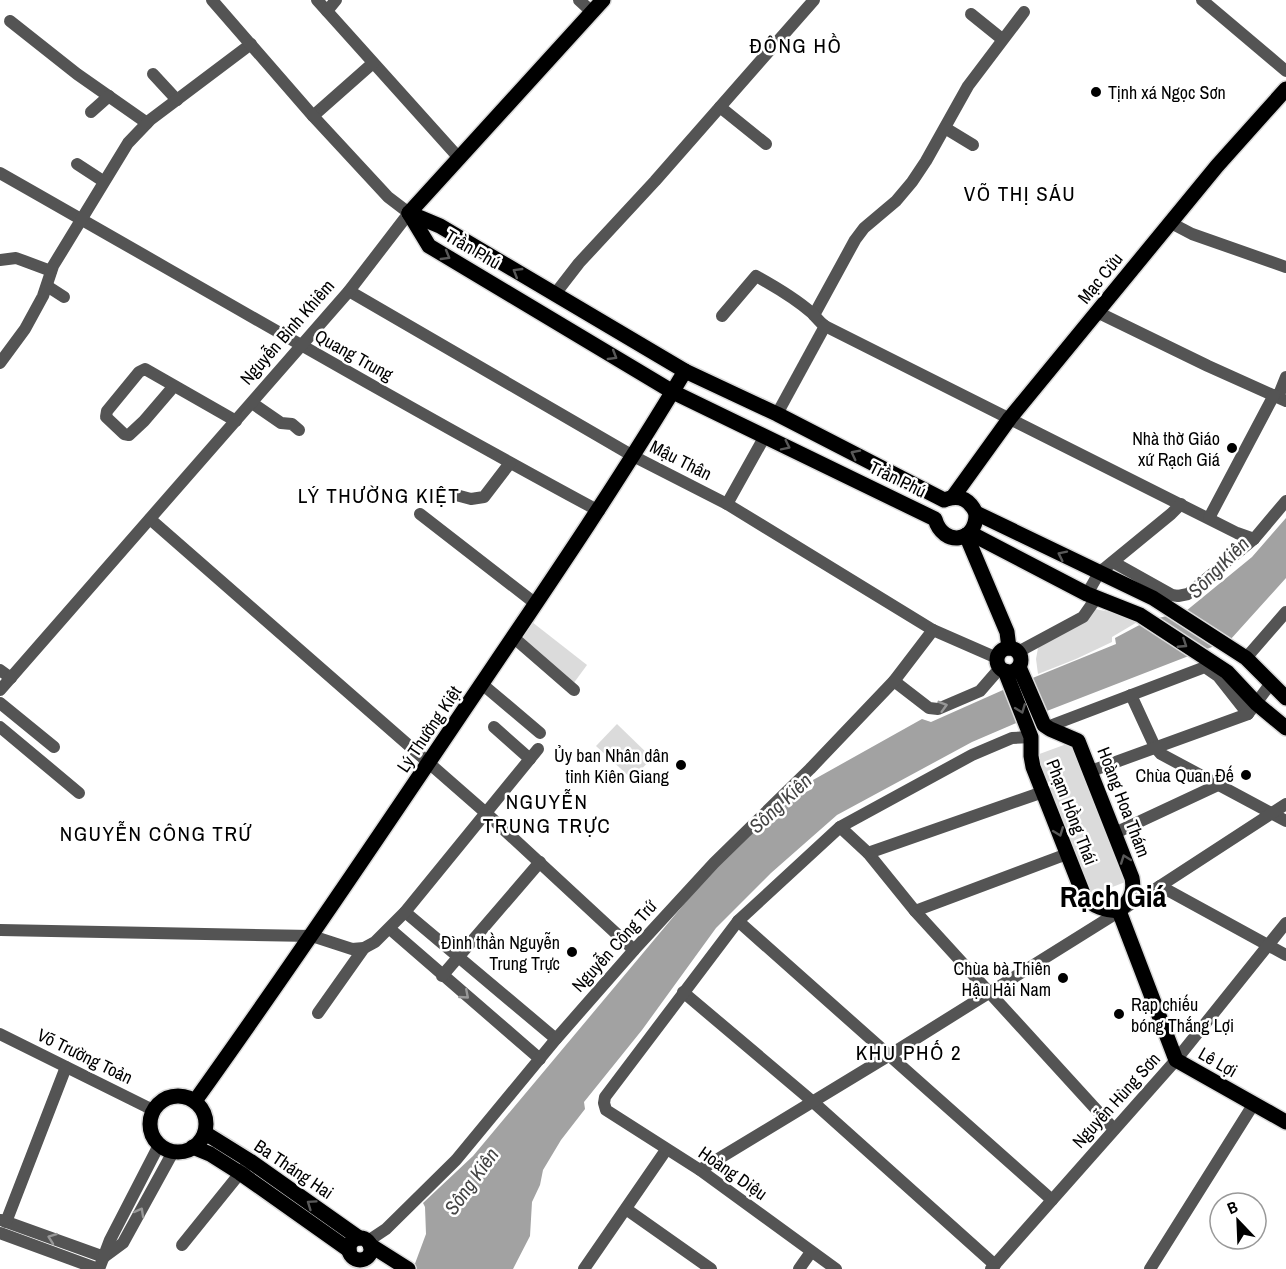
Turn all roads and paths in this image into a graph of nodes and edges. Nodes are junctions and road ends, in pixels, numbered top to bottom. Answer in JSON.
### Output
{"nodes":[{"id":1,"x":212,"y":0,"type":"edge"},
{"id":2,"x":316,"y":0,"type":"edge"},
{"id":3,"x":336,"y":0,"type":"edge"},
{"id":4,"x":579,"y":0,"type":"edge"},
{"id":5,"x":603,"y":0,"type":"edge"},
{"id":6,"x":814,"y":0,"type":"edge"},
{"id":7,"x":1202,"y":0,"type":"edge"},
{"id":8,"x":327,"y":11,"type":"junction"},
{"id":9,"x":592,"y":12,"type":"junction"},
{"id":10,"x":1023,"y":12,"type":"dead end"},
{"id":11,"x":971,"y":15,"type":"dead end"},
{"id":12,"x":10,"y":21,"type":"dead end"},
{"id":13,"x":1002,"y":39,"type":"junction"},
{"id":14,"x":251,"y":45,"type":"junction"},
{"id":15,"x":373,"y":63,"type":"junction"},
{"id":16,"x":1286,"y":71,"type":"edge"},
{"id":17,"x":153,"y":74,"type":"dead end"},
{"id":18,"x":1286,"y":89,"type":"edge"},
{"id":19,"x":109,"y":96,"type":"junction"},
{"id":20,"x":177,"y":100,"type":"junction"},
{"id":21,"x":720,"y":107,"type":"junction"},
{"id":22,"x":91,"y":112,"type":"dead end"},
{"id":23,"x":313,"y":116,"type":"junction"},
{"id":24,"x":147,"y":123,"type":"junction"},
{"id":25,"x":945,"y":128,"type":"junction"},
{"id":26,"x":766,"y":144,"type":"dead end"},
{"id":27,"x":973,"y":145,"type":"dead end"},
{"id":28,"x":459,"y":158,"type":"junction"},
{"id":29,"x":77,"y":164,"type":"dead end"},
{"id":30,"x":0,"y":173,"type":"edge"},
{"id":31,"x":103,"y":181,"type":"junction"},
{"id":32,"x":409,"y":213,"type":"junction"},
{"id":33,"x":80,"y":218,"type":"junction"},
{"id":34,"x":1171,"y":223,"type":"junction"},
{"id":35,"x":0,"y":260,"type":"edge"},
{"id":36,"x":1286,"y":267,"type":"edge"},
{"id":37,"x":51,"y":272,"type":"junction"},
{"id":38,"x":47,"y":286,"type":"junction"},
{"id":39,"x":349,"y":291,"type":"junction"},
{"id":40,"x":555,"y":294,"type":"junction"},
{"id":41,"x":64,"y":297,"type":"dead end"},
{"id":42,"x":574,"y":306,"type":"junction"},
{"id":43,"x":1097,"y":312,"type":"junction"},
{"id":44,"x":814,"y":315,"type":"junction"},
{"id":45,"x":722,"y":316,"type":"dead end"},
{"id":46,"x":562,"y":324,"type":"junction"},
{"id":47,"x":825,"y":327,"type":"junction"},
{"id":48,"x":300,"y":346,"type":"junction"},
{"id":49,"x":1,"y":361,"type":"edge"},
{"id":50,"x":685,"y":371,"type":"junction"},
{"id":51,"x":1286,"y":377,"type":"edge"},
{"id":52,"x":174,"y":386,"type":"junction"},
{"id":53,"x":672,"y":392,"type":"junction"},
{"id":54,"x":1279,"y":398,"type":"edge"},
{"id":55,"x":252,"y":403,"type":"junction"},
{"id":56,"x":777,"y":414,"type":"junction"},
{"id":57,"x":1010,"y":418,"type":"junction"},
{"id":58,"x":236,"y":421,"type":"junction"},
{"id":59,"x":299,"y":429,"type":"dead end"},
{"id":60,"x":765,"y":436,"type":"junction"},
{"id":61,"x":633,"y":456,"type":"junction"},
{"id":62,"x":510,"y":463,"type":"junction"},
{"id":63,"x":456,"y":495,"type":"dead end"},
{"id":64,"x":949,"y":499,"type":"junction"},
{"id":65,"x":1286,"y":501,"type":"edge"},
{"id":66,"x":727,"y":504,"type":"junction"},
{"id":67,"x":1180,"y":504,"type":"junction"},
{"id":68,"x":598,"y":511,"type":"junction"},
{"id":69,"x":976,"y":513,"type":"junction"},
{"id":70,"x":420,"y":514,"type":"dead end"},
{"id":71,"x":1209,"y":518,"type":"junction"},
{"id":72,"x":150,"y":519,"type":"junction"},
{"id":73,"x":935,"y":519,"type":"junction"},
{"id":74,"x":968,"y":534,"type":"junction"},
{"id":75,"x":1254,"y":539,"type":"junction"},
{"id":76,"x":1113,"y":562,"type":"junction"},
{"id":77,"x":1099,"y":573,"type":"junction"},
{"id":78,"x":1092,"y":595,"type":"junction"},
{"id":79,"x":536,"y":604,"type":"junction"},
{"id":80,"x":1286,"y":612,"type":"edge"},
{"id":81,"x":933,"y":630,"type":"junction"},
{"id":82,"x":513,"y":637,"type":"junction"},
{"id":83,"x":1241,"y":655,"type":"junction"},
{"id":84,"x":1010,"y":665,"type":"junction"},
{"id":85,"x":0,"y":669,"type":"edge"},
{"id":86,"x":11,"y":678,"type":"junction"},
{"id":87,"x":894,"y":681,"type":"junction"},
{"id":88,"x":1271,"y":683,"type":"junction"},
{"id":89,"x":482,"y":684,"type":"junction"},
{"id":90,"x":0,"y":690,"type":"edge"},
{"id":91,"x":574,"y":690,"type":"dead end"},
{"id":92,"x":1131,"y":695,"type":"junction"},
{"id":93,"x":1286,"y":698,"type":"edge"},
{"id":94,"x":0,"y":703,"type":"edge"},
{"id":95,"x":1253,"y":709,"type":"junction"},
{"id":96,"x":1046,"y":726,"type":"junction"},
{"id":97,"x":494,"y":727,"type":"dead end"},
{"id":98,"x":0,"y":728,"type":"edge"},
{"id":99,"x":1286,"y":728,"type":"edge"},
{"id":100,"x":540,"y":733,"type":"dead end"},
{"id":101,"x":1063,"y":734,"type":"junction"},
{"id":102,"x":1031,"y":741,"type":"junction"},
{"id":103,"x":54,"y":747,"type":"dead end"},
{"id":104,"x":1155,"y":747,"type":"junction"},
{"id":105,"x":428,"y":764,"type":"junction"},
{"id":106,"x":1091,"y":771,"type":"junction"},
{"id":107,"x":1220,"y":784,"type":"junction"},
{"id":108,"x":1043,"y":792,"type":"junction"},
{"id":109,"x":79,"y":793,"type":"dead end"},
{"id":110,"x":1286,"y":804,"type":"edge"},
{"id":111,"x":486,"y":813,"type":"junction"},
{"id":112,"x":1272,"y":814,"type":"junction"},
{"id":113,"x":1286,"y":821,"type":"edge"},
{"id":114,"x":840,"y":827,"type":"junction"},
{"id":115,"x":1115,"y":833,"type":"junction"},
{"id":116,"x":868,"y":853,"type":"junction"},
{"id":117,"x":1067,"y":854,"type":"junction"},
{"id":118,"x":540,"y":862,"type":"junction"},
{"id":119,"x":1160,"y":886,"type":"junction"},
{"id":120,"x":915,"y":911,"type":"junction"},
{"id":121,"x":1119,"y":911,"type":"junction"},
{"id":122,"x":405,"y":912,"type":"junction"},
{"id":123,"x":738,"y":921,"type":"junction"},
{"id":124,"x":1286,"y":923,"type":"edge"},
{"id":125,"x":390,"y":929,"type":"junction"},
{"id":126,"x":0,"y":930,"type":"edge"},
{"id":127,"x":312,"y":936,"type":"junction"},
{"id":128,"x":1267,"y":945,"type":"junction"},
{"id":129,"x":364,"y":948,"type":"junction"},
{"id":130,"x":634,"y":950,"type":"junction"},
{"id":131,"x":1286,"y":955,"type":"edge"},
{"id":132,"x":459,"y":956,"type":"junction"},
{"id":133,"x":442,"y":976,"type":"junction"},
{"id":134,"x":683,"y":992,"type":"junction"},
{"id":135,"x":988,"y":992,"type":"junction"},
{"id":136,"x":318,"y":1013,"type":"dead end"},
{"id":137,"x":0,"y":1034,"type":"edge"},
{"id":138,"x":556,"y":1039,"type":"junction"},
{"id":139,"x":888,"y":1056,"type":"junction"},
{"id":140,"x":540,"y":1059,"type":"junction"},
{"id":141,"x":1176,"y":1060,"type":"junction"},
{"id":142,"x":66,"y":1067,"type":"junction"},
{"id":143,"x":195,"y":1101,"type":"junction"},
{"id":144,"x":812,"y":1101,"type":"junction"},
{"id":145,"x":1253,"y":1105,"type":"junction"},
{"id":146,"x":153,"y":1110,"type":"junction"},
{"id":147,"x":1286,"y":1122,"type":"edge"},
{"id":148,"x":1114,"y":1129,"type":"junction"},
{"id":149,"x":205,"y":1133,"type":"junction"},
{"id":150,"x":193,"y":1147,"type":"junction"},
{"id":151,"x":166,"y":1148,"type":"junction"},
{"id":152,"x":666,"y":1150,"type":"junction"},
{"id":153,"x":245,"y":1167,"type":"junction"},
{"id":154,"x":700,"y":1170,"type":"junction"},
{"id":155,"x":1052,"y":1200,"type":"junction"},
{"id":156,"x":626,"y":1209,"type":"junction"},
{"id":157,"x":2,"y":1225,"type":"edge"},
{"id":158,"x":370,"y":1244,"type":"junction"},
{"id":159,"x":182,"y":1245,"type":"dead end"},
{"id":160,"x":811,"y":1252,"type":"junction"},
{"id":161,"x":354,"y":1255,"type":"junction"},
{"id":162,"x":105,"y":1257,"type":"junction"},
{"id":163,"x":993,"y":1267,"type":"edge"},
{"id":164,"x":98,"y":1269,"type":"edge"},
{"id":165,"x":372,"y":1269,"type":"edge"},
{"id":166,"x":408,"y":1269,"type":"edge"},
{"id":167,"x":585,"y":1269,"type":"edge"},
{"id":168,"x":711,"y":1269,"type":"edge"},
{"id":169,"x":799,"y":1269,"type":"edge"},
{"id":170,"x":836,"y":1269,"type":"edge"},
{"id":171,"x":1150,"y":1269,"type":"edge"}],
"edges":[{"from":1,"to":14,"type":"street"},
{"from":2,"to":8,"type":"street"},
{"from":3,"to":8,"type":"street"},
{"from":4,"to":9,"type":"street"},
{"from":5,"to":9,"type":"main road","name":"Nguyễn Bỉnh Khiêm"},
{"from":6,"to":21,"type":"street"},
{"from":7,"to":16,"type":"street"},
{"from":8,"to":15,"type":"street"},
{"from":9,"to":28,"type":"main road","name":"Nguyễn Bỉnh Khiêm"},
{"from":10,"to":13,"type":"street"},
{"from":11,"to":13,"type":"street"},
{"from":12,"to":19,"type":"street"},
{"from":13,"to":25,"type":"street"},
{"from":14,"to":20,"type":"street"},
{"from":14,"to":23,"type":"street"},
{"from":15,"to":23,"type":"street"},
{"from":15,"to":28,"type":"street"},
{"from":17,"to":20,"type":"street"},
{"from":18,"to":34,"type":"main road","name":"Mạc Cửu"},
{"from":19,"to":22,"type":"street"},
{"from":19,"to":24,"type":"street"},
{"from":20,"to":24,"type":"street"},
{"from":21,"to":26,"type":"street"},
{"from":21,"to":40,"type":"street"},
{"from":23,"to":32,"type":"street"},
{"from":24,"to":31,"type":"street"},
{"from":25,"to":27,"type":"street"},
{"from":25,"to":44,"type":"street"},
{"from":28,"to":32,"type":"main road","name":"Nguyễn Bỉnh Khiêm"},
{"from":29,"to":31,"type":"street"},
{"from":30,"to":33,"type":"street","name":"Quang Trung"},
{"from":31,"to":33,"type":"street"},
{"from":32,"to":39,"type":"street","name":"Nguyễn Bỉnh Khiêm"},
{"from":40,"to":32,"type":"main road","name":"Trần Phú","one_way":true},
{"from":32,"to":46,"type":"main road","name":"Trần Phú","one_way":true},
{"from":33,"to":37,"type":"street"},
{"from":33,"to":48,"type":"street","name":"Quang Trung"},
{"from":34,"to":36,"type":"street"},
{"from":34,"to":43,"type":"main road","name":"Mạc Cửu"},
{"from":35,"to":37,"type":"street"},
{"from":37,"to":38,"type":"street"},
{"from":38,"to":41,"type":"street"},
{"from":38,"to":49,"type":"street"},
{"from":39,"to":48,"type":"street","name":"Nguyễn Bỉnh Khiêm"},
{"from":39,"to":61,"type":"street","name":"Mậu Thân"},
{"from":40,"to":42,"type":"main road","name":"Trần Phú"},
{"from":42,"to":46,"type":"street"},
{"from":42,"to":50,"type":"main road","name":"Trần Phú"},
{"from":43,"to":54,"type":"street"},
{"from":43,"to":57,"type":"main road","name":"Mạc Cửu"},
{"from":44,"to":45,"type":"street"},
{"from":44,"to":47,"type":"street"},
{"from":46,"to":53,"type":"main road","name":"Trần Phú","one_way":true},
{"from":47,"to":56,"type":"street"},
{"from":47,"to":57,"type":"street"},
{"from":48,"to":55,"type":"street","name":"Nguyễn Bỉnh Khiêm"},
{"from":48,"to":62,"type":"street","name":"Quang Trung"},
{"from":50,"to":53,"type":"main road","name":"Lý Thường Kiệt"},
{"from":50,"to":56,"type":"main road","name":"Trần Phú"},
{"from":51,"to":54,"type":"street"},
{"from":52,"to":52,"type":"street"},
{"from":52,"to":58,"type":"street"},
{"from":53,"to":60,"type":"main road","name":"Trần Phú"},
{"from":53,"to":61,"type":"main road","name":"Lý Thường Kiệt"},
{"from":54,"to":71,"type":"street"},
{"from":55,"to":58,"type":"street","name":"Nguyễn Bỉnh Khiêm"},
{"from":55,"to":59,"type":"street"},
{"from":56,"to":60,"type":"main road"},
{"from":64,"to":56,"type":"main road","name":"Trần Phú","one_way":true},
{"from":57,"to":64,"type":"main road","name":"Mạc Cửu"},
{"from":57,"to":67,"type":"street"},
{"from":58,"to":72,"type":"street","name":"Nguyễn Bỉnh Khiêm"},
{"from":60,"to":66,"type":"street"},
{"from":60,"to":73,"type":"main road","name":"Trần Phú","one_way":true},
{"from":61,"to":66,"type":"street","name":"Mậu Thân"},
{"from":61,"to":68,"type":"main road","name":"Lý Thường Kiệt"},
{"from":62,"to":63,"type":"street"},
{"from":62,"to":68,"type":"street","name":"Quang Trung"},
{"from":64,"to":69,"type":"main road","name":"Trần Phú"},
{"from":64,"to":73,"type":"main road"},
{"from":65,"to":75,"type":"street"},
{"from":66,"to":81,"type":"street","name":"Mậu Thân"},
{"from":67,"to":71,"type":"street"},
{"from":67,"to":76,"type":"street"},
{"from":68,"to":79,"type":"main road","name":"Lý Thường Kiệt"},
{"from":69,"to":74,"type":"main road"},
{"from":77,"to":69,"type":"main road","name":"Trần Phú","one_way":true},
{"from":70,"to":79,"type":"street"},
{"from":71,"to":75,"type":"street"},
{"from":72,"to":86,"type":"street","name":"Nguyễn Bỉnh Khiêm"},
{"from":72,"to":105,"type":"street"},
{"from":73,"to":74,"type":"main road","name":"Trần Phú"},
{"from":74,"to":78,"type":"main road","name":"Trần Phú"},
{"from":74,"to":84,"type":"main road"},
{"from":75,"to":76,"type":"street"},
{"from":76,"to":77,"type":"street"},
{"from":77,"to":78,"type":"street"},
{"from":77,"to":83,"type":"main road","name":"Trần Phú"},
{"from":78,"to":84,"type":"street"},
{"from":78,"to":95,"type":"main road","name":"Trần Phú","one_way":true},
{"from":79,"to":82,"type":"main road","name":"Lý Thường Kiệt"},
{"from":80,"to":83,"type":"street"},
{"from":81,"to":84,"type":"street","name":"Mậu Thân"},
{"from":81,"to":87,"type":"street","name":"Nguyễn Công Trứ"},
{"from":82,"to":89,"type":"main road","name":"Lý Thường Kiệt"},
{"from":82,"to":91,"type":"street"},
{"from":83,"to":88,"type":"main road","name":"Trần Phú"},
{"from":87,"to":84,"type":"street","one_way":true},
{"from":84,"to":96,"type":"main road"},
{"from":84,"to":102,"type":"main road","name":"Phạm Hồng Thái","one_way":true},
{"from":85,"to":86,"type":"street"},
{"from":86,"to":90,"type":"street","name":"Nguyễn Bỉnh Khiêm"},
{"from":87,"to":130,"type":"street","name":"Nguyễn Công Trứ"},
{"from":88,"to":93,"type":"main road","name":"Trần Phú"},
{"from":88,"to":95,"type":"street"},
{"from":89,"to":100,"type":"street"},
{"from":89,"to":105,"type":"main road","name":"Lý Thường Kiệt"},
{"from":92,"to":95,"type":"street"},
{"from":92,"to":96,"type":"street"},
{"from":92,"to":104,"type":"street"},
{"from":94,"to":103,"type":"street"},
{"from":95,"to":99,"type":"main road","name":"Trần Phú"},
{"from":95,"to":104,"type":"street"},
{"from":96,"to":101,"type":"main road","name":"Hoàng Hoa Thám"},
{"from":97,"to":111,"type":"street"},
{"from":98,"to":109,"type":"street"},
{"from":101,"to":102,"type":"main road"},
{"from":101,"to":106,"type":"main road","name":"Hoàng Hoa Thám"},
{"from":102,"to":108,"type":"main road","name":"Phạm Hồng Thái"},
{"from":102,"to":114,"type":"street"},
{"from":104,"to":106,"type":"street"},
{"from":104,"to":107,"type":"street"},
{"from":105,"to":111,"type":"street"},
{"from":105,"to":127,"type":"main road","name":"Lý Thường Kiệt"},
{"from":106,"to":115,"type":"main road","name":"Hoàng Hoa Thám"},
{"from":107,"to":112,"type":"street"},
{"from":107,"to":115,"type":"street"},
{"from":108,"to":116,"type":"street"},
{"from":108,"to":117,"type":"main road","name":"Phạm Hồng Thái","one_way":true},
{"from":110,"to":112,"type":"street"},
{"from":111,"to":118,"type":"street"},
{"from":111,"to":122,"type":"street"},
{"from":112,"to":113,"type":"street"},
{"from":112,"to":119,"type":"street"},
{"from":114,"to":116,"type":"street"},
{"from":114,"to":123,"type":"street"},
{"from":121,"to":115,"type":"main road","name":"Hoàng Hoa Thám","one_way":true},
{"from":116,"to":120,"type":"street"},
{"from":117,"to":120,"type":"street"},
{"from":117,"to":121,"type":"main road","name":"Phạm Hồng Thái"},
{"from":118,"to":130,"type":"street"},
{"from":118,"to":132,"type":"street"},
{"from":119,"to":121,"type":"street"},
{"from":119,"to":128,"type":"street"},
{"from":120,"to":135,"type":"street"},
{"from":121,"to":135,"type":"street"},
{"from":121,"to":141,"type":"main road","name":"Lê Lợi"},
{"from":122,"to":125,"type":"street"},
{"from":122,"to":132,"type":"street"},
{"from":123,"to":134,"type":"street"},
{"from":123,"to":139,"type":"street"},
{"from":124,"to":128,"type":"street","name":"Nguyễn Hùng Sơn"},
{"from":125,"to":129,"type":"street"},
{"from":125,"to":133,"type":"street"},
{"from":126,"to":127,"type":"street"},
{"from":127,"to":129,"type":"street"},
{"from":127,"to":143,"type":"main road","name":"Lý Thường Kiệt"},
{"from":128,"to":131,"type":"street"},
{"from":128,"to":141,"type":"street","name":"Nguyễn Hùng Sơn"},
{"from":129,"to":136,"type":"street"},
{"from":130,"to":138,"type":"street","name":"Nguyễn Công Trứ"},
{"from":132,"to":133,"type":"street"},
{"from":132,"to":138,"type":"street"},
{"from":133,"to":140,"type":"street","one_way":true},
{"from":134,"to":144,"type":"street"},
{"from":134,"to":152,"type":"street","name":"Hoàng Diệu"},
{"from":135,"to":139,"type":"street"},
{"from":135,"to":148,"type":"street"},
{"from":137,"to":142,"type":"street","name":"Võ Trường Toản"},
{"from":138,"to":140,"type":"street","name":"Nguyễn Công Trứ"},
{"from":139,"to":144,"type":"street"},
{"from":139,"to":155,"type":"street"},
{"from":140,"to":158,"type":"street","name":"Nguyễn Công Trứ"},
{"from":141,"to":145,"type":"main road","name":"Lê Lợi"},
{"from":141,"to":148,"type":"street","name":"Nguyễn Hùng Sơn"},
{"from":142,"to":146,"type":"street","name":"Võ Trường Toản"},
{"from":142,"to":157,"type":"street"},
{"from":143,"to":146,"type":"main road"},
{"from":143,"to":149,"type":"main road"},
{"from":144,"to":154,"type":"street"},
{"from":144,"to":163,"type":"street"},
{"from":145,"to":147,"type":"main road","name":"Lê Lợi"},
{"from":145,"to":171,"type":"street"},
{"from":146,"to":151,"type":"main road"},
{"from":148,"to":155,"type":"street","name":"Nguyễn Hùng Sơn"},
{"from":149,"to":150,"type":"main road"},
{"from":149,"to":153,"type":"main road","name":"Ba Tháng Hai"},
{"from":150,"to":151,"type":"main road"},
{"from":150,"to":153,"type":"main road","name":"Ba Tháng Hai"},
{"from":151,"to":162,"type":"street"},
{"from":152,"to":154,"type":"street","name":"Hoàng Diệu"},
{"from":152,"to":156,"type":"street"},
{"from":158,"to":153,"type":"main road","name":"Ba Tháng Hai","one_way":true},
{"from":153,"to":159,"type":"street"},
{"from":153,"to":161,"type":"main road","name":"Ba Tháng Hai"},
{"from":154,"to":160,"type":"street","name":"Hoàng Diệu"},
{"from":155,"to":163,"type":"street","name":"Nguyễn Hùng Sơn"},
{"from":156,"to":167,"type":"street"},
{"from":156,"to":168,"type":"street"},
{"from":162,"to":157,"type":"street","one_way":true},
{"from":157,"to":164,"type":"street"},
{"from":158,"to":161,"type":"main road"},
{"from":158,"to":166,"type":"main road","name":"Ba Tháng Hai"},
{"from":160,"to":169,"type":"street"},
{"from":160,"to":170,"type":"street","name":"Hoàng Diệu"},
{"from":161,"to":165,"type":"main road","name":"Ba Tháng Hai"},
{"from":162,"to":164,"type":"street"}]}
